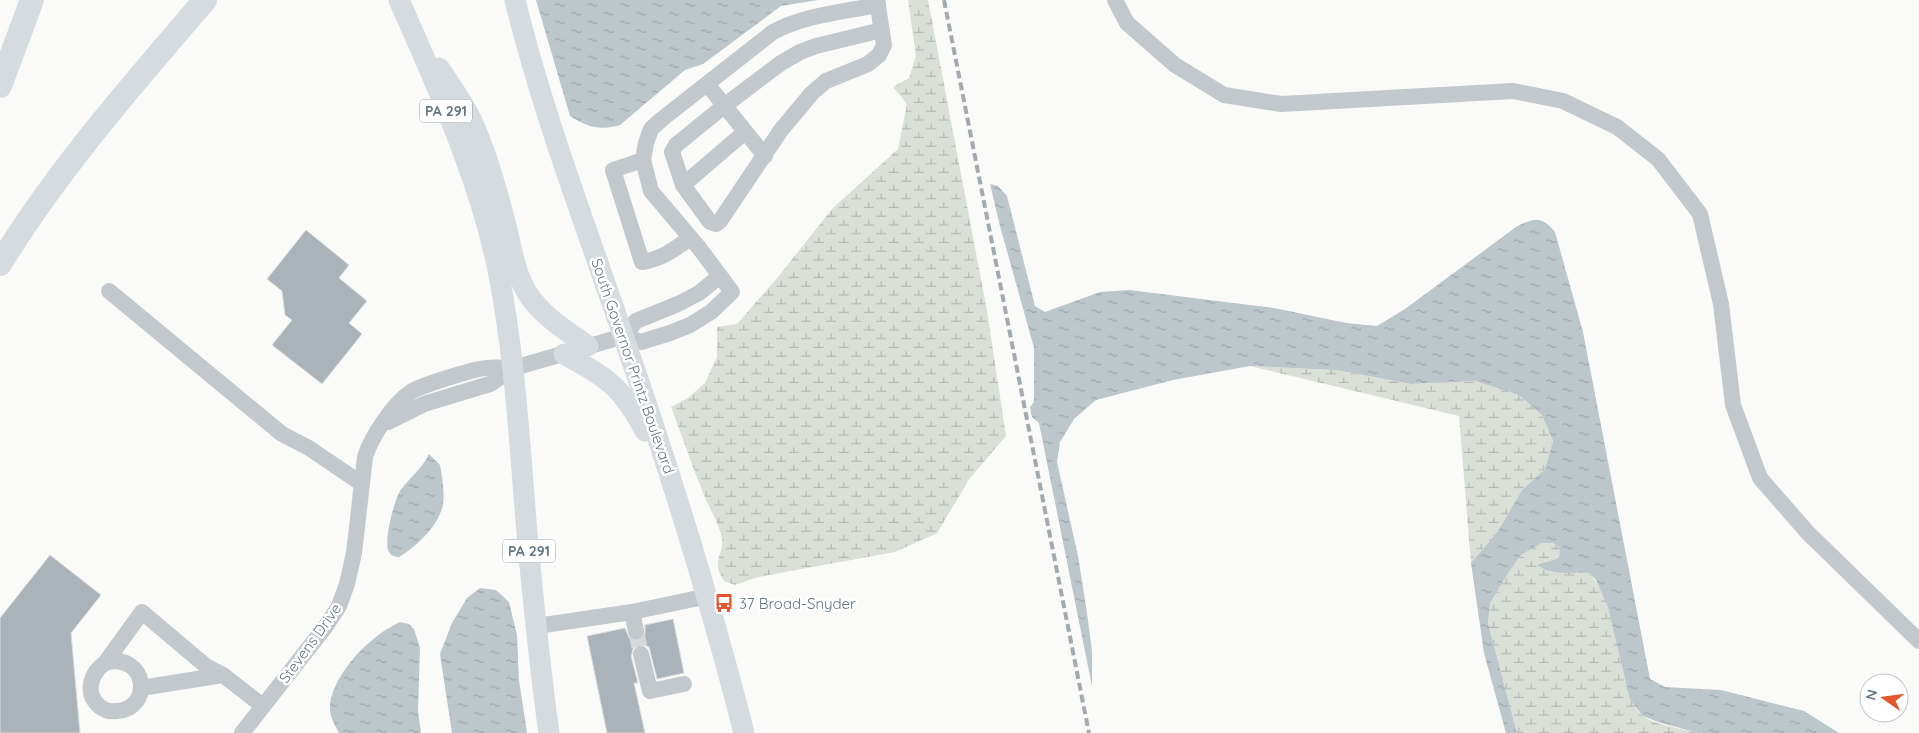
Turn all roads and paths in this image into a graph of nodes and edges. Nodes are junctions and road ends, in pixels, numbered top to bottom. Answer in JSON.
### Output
{"nodes":[{"id":1,"x":32,"y":0,"type":"edge"},
{"id":2,"x":205,"y":0,"type":"edge"},
{"id":3,"x":399,"y":0,"type":"edge"},
{"id":4,"x":515,"y":0,"type":"edge"},
{"id":5,"x":1115,"y":0,"type":"edge"},
{"id":6,"x":877,"y":3,"type":"edge"},
{"id":7,"x":849,"y":5,"type":"edge"},
{"id":8,"x":409,"y":24,"type":"junction"},
{"id":9,"x":882,"y":30,"type":"junction"},
{"id":10,"x":707,"y":84,"type":"junction"},
{"id":11,"x":0,"y":86,"type":"edge"},
{"id":12,"x":724,"y":106,"type":"junction"},
{"id":13,"x":745,"y":132,"type":"junction"},
{"id":14,"x":765,"y":156,"type":"junction"},
{"id":15,"x":644,"y":160,"type":"junction"},
{"id":16,"x":683,"y":185,"type":"junction"},
{"id":17,"x":690,"y":238,"type":"junction"},
{"id":18,"x":0,"y":264,"type":"edge"},
{"id":19,"x":720,"y":276,"type":"junction"},
{"id":20,"x":109,"y":291,"type":"dead end"},
{"id":21,"x":624,"y":336,"type":"junction"},
{"id":22,"x":588,"y":346,"type":"junction"},
{"id":23,"x":564,"y":354,"type":"junction"},
{"id":24,"x":514,"y":368,"type":"junction"},
{"id":25,"x":672,"y":482,"type":"junction"},
{"id":26,"x":362,"y":484,"type":"junction"},
{"id":27,"x":708,"y":596,"type":"junction"},
{"id":28,"x":632,"y":612,"type":"junction"},
{"id":29,"x":537,"y":626,"type":"junction"},
{"id":30,"x":636,"y":630,"type":"tunnel mouth"},
{"id":31,"x":1919,"y":641,"type":"edge"},
{"id":32,"x":641,"y":654,"type":"tunnel mouth"},
{"id":33,"x":105,"y":663,"type":"junction"},
{"id":34,"x":223,"y":675,"type":"junction"},
{"id":35,"x":684,"y":684,"type":"dead end"},
{"id":36,"x":141,"y":688,"type":"junction"},
{"id":37,"x":263,"y":706,"type":"junction"},
{"id":38,"x":242,"y":733,"type":"edge"},
{"id":39,"x":549,"y":733,"type":"edge"},
{"id":40,"x":744,"y":733,"type":"edge"}],
"edges":[{"from":1,"to":11,"type":"highway"},
{"from":2,"to":18,"type":"highway"},
{"from":3,"to":8,"type":"main road","number":"PA 291"},
{"from":4,"to":21,"type":"main road","name":"South Governor Printz Boulevard"},
{"from":5,"to":31,"type":"street"},
{"from":6,"to":7,"type":"street"},
{"from":6,"to":9,"type":"street"},
{"from":7,"to":10,"type":"street"},
{"from":8,"to":22,"type":"main road"},
{"from":8,"to":24,"type":"main road","number":"PA 291"},
{"from":9,"to":12,"type":"street"},
{"from":9,"to":14,"type":"street"},
{"from":10,"to":12,"type":"street"},
{"from":10,"to":15,"type":"street"},
{"from":12,"to":13,"type":"street"},
{"from":12,"to":16,"type":"street"},
{"from":13,"to":14,"type":"street"},
{"from":13,"to":16,"type":"street"},
{"from":14,"to":16,"type":"street"},
{"from":15,"to":17,"type":"street"},
{"from":15,"to":17,"type":"street"},
{"from":17,"to":19,"type":"street"},
{"from":19,"to":21,"type":"street"},
{"from":19,"to":21,"type":"street"},
{"from":20,"to":26,"type":"street"},
{"from":21,"to":22,"type":"street","name":"Stevens Drive"},
{"from":21,"to":25,"type":"main road","name":"South Governor Printz Boulevard"},
{"from":22,"to":23,"type":"street","name":"Stevens Drive"},
{"from":23,"to":24,"type":"street","name":"Stevens Drive"},
{"from":23,"to":25,"type":"main road"},
{"from":24,"to":26,"type":"street","name":"Stevens Drive"},
{"from":24,"to":29,"type":"main road","number":"PA 291"},
{"from":25,"to":27,"type":"main road","name":"South Governor Printz Boulevard"},
{"from":26,"to":37,"type":"street","name":"Stevens Drive"},
{"from":27,"to":28,"type":"street"},
{"from":27,"to":40,"type":"main road","name":"South Governor Printz Boulevard"},
{"from":28,"to":29,"type":"street"},
{"from":28,"to":30,"type":"street"},
{"from":29,"to":39,"type":"main road","number":"PA 291"},
{"from":32,"to":35,"type":"street"},
{"from":33,"to":34,"type":"street"},
{"from":33,"to":36,"type":"street"},
{"from":33,"to":36,"type":"street"},
{"from":34,"to":36,"type":"street"},
{"from":34,"to":37,"type":"street"},
{"from":37,"to":38,"type":"street","name":"Stevens Drive"}]}
